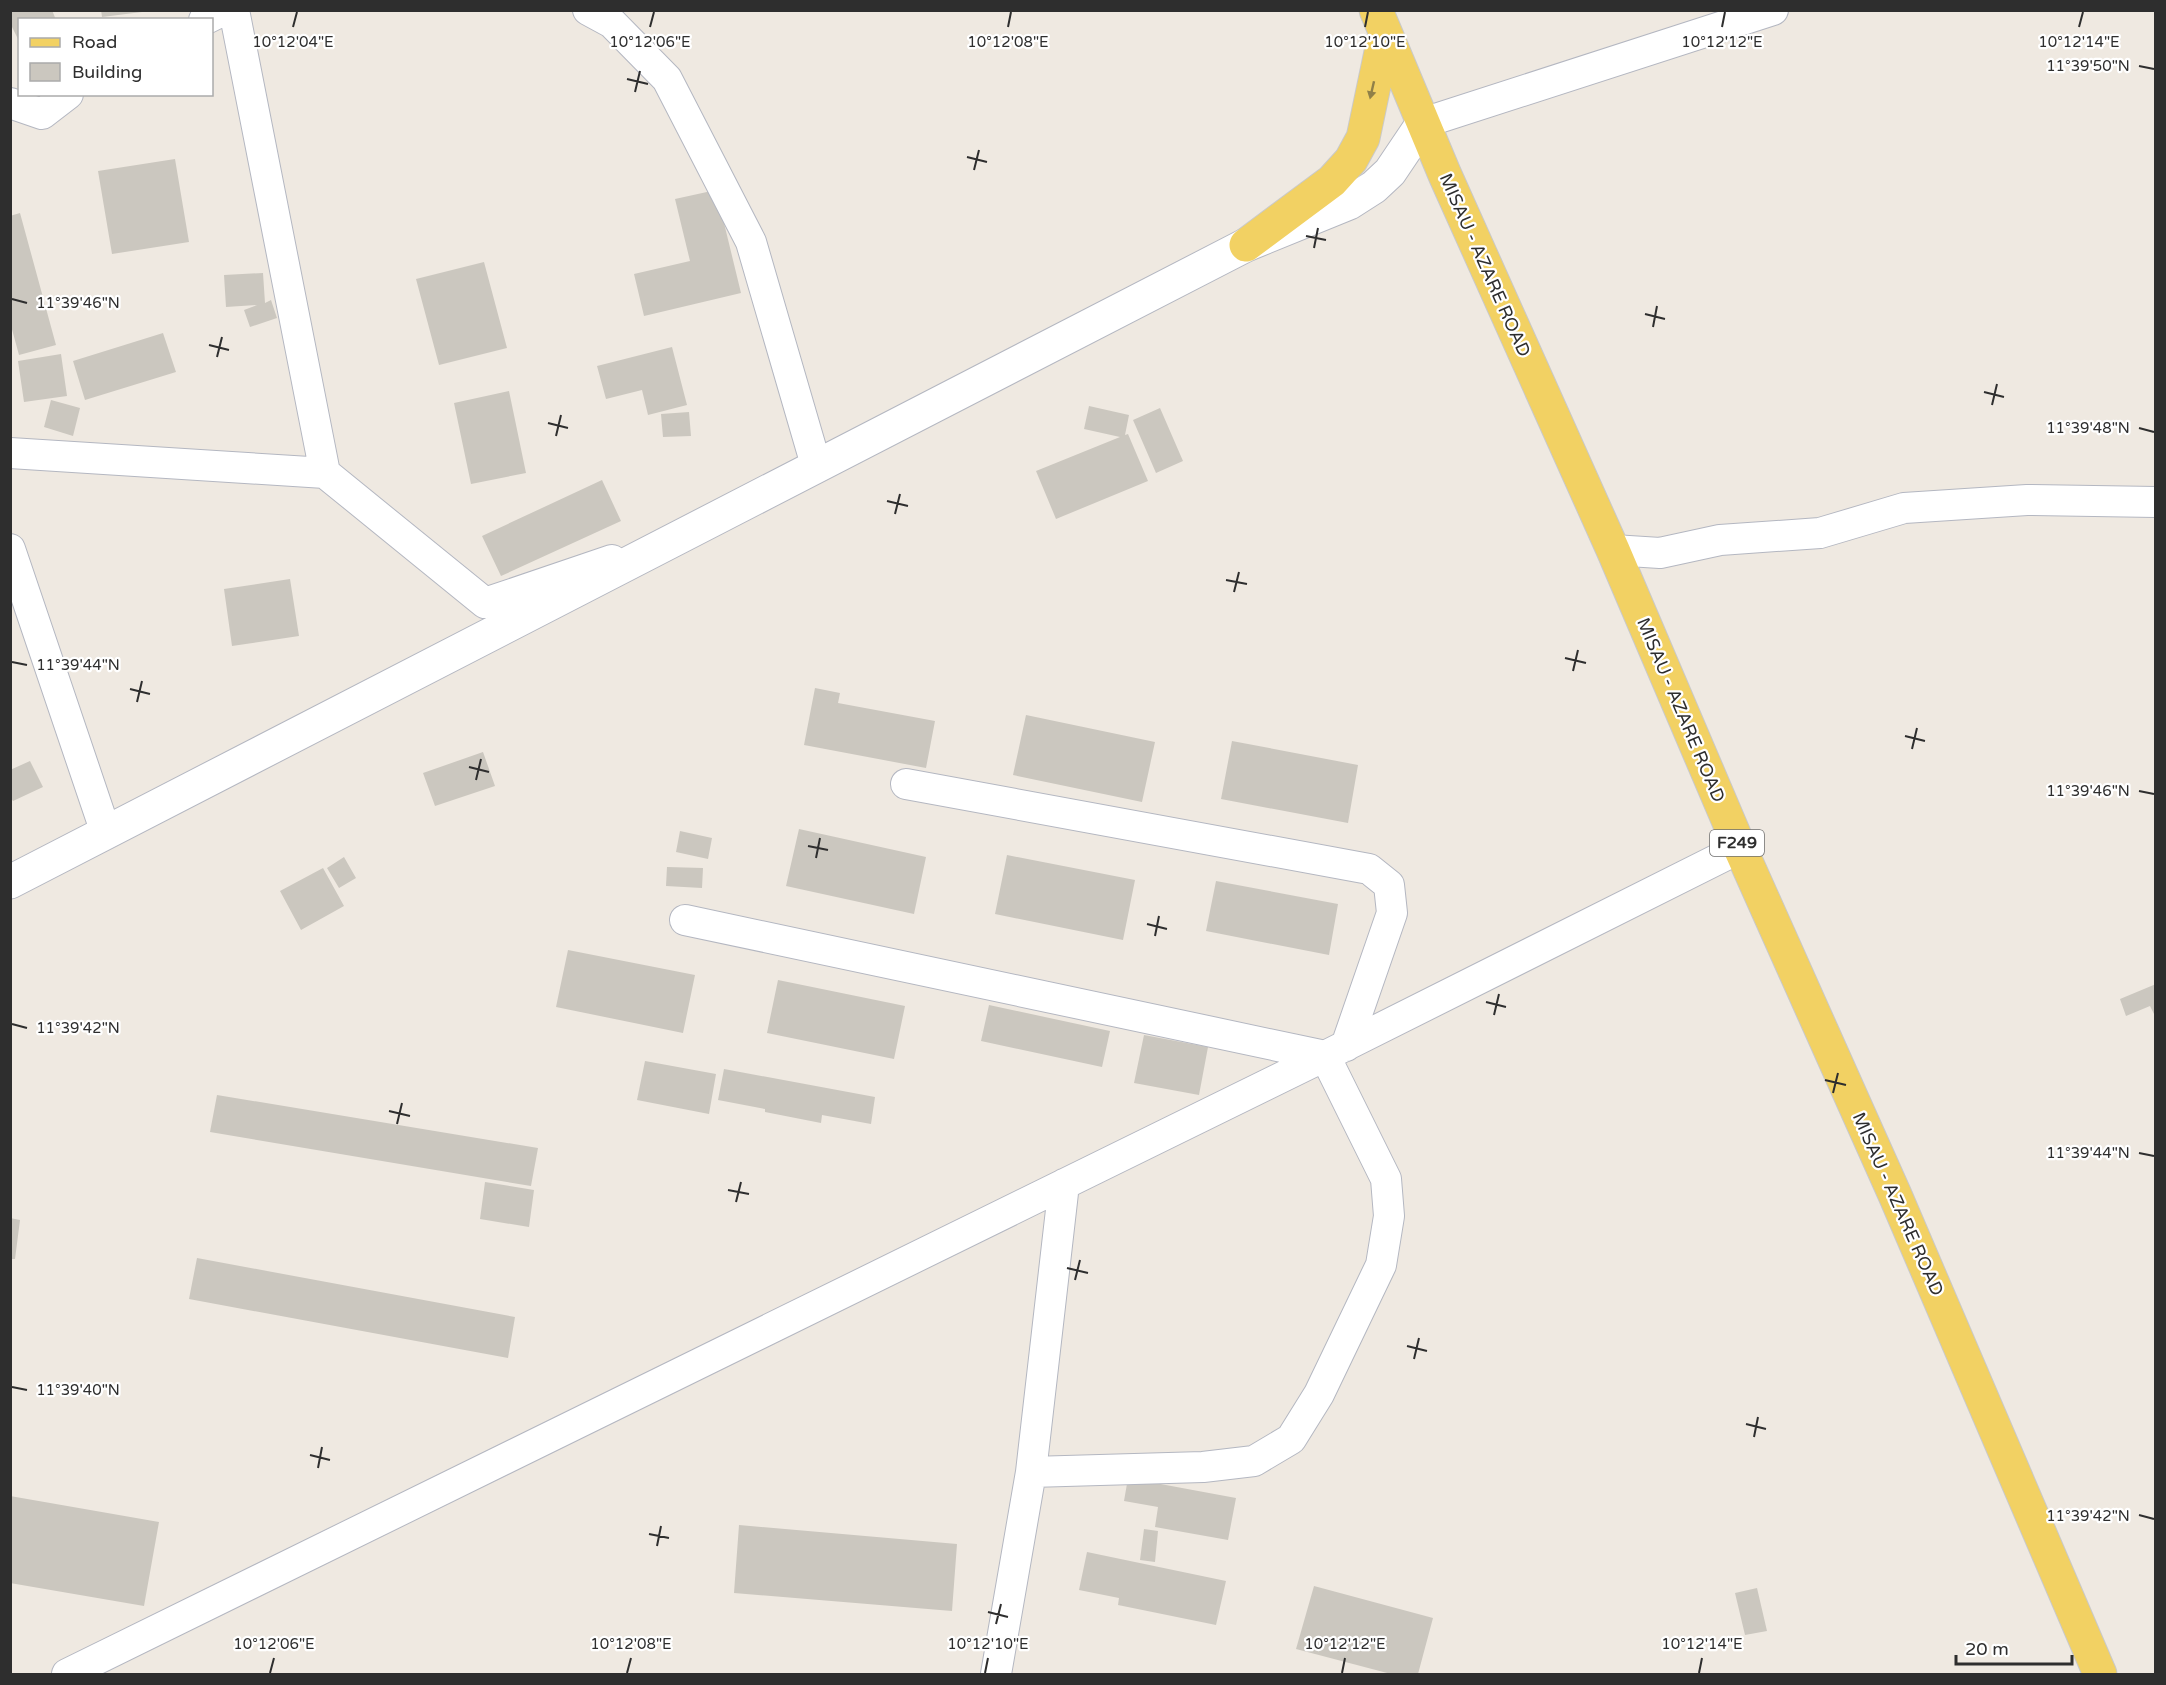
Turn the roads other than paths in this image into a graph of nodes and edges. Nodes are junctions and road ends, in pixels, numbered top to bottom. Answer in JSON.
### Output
{"nodes":[{"id":1,"x":224,"y":10,"type":"edge"},
{"id":2,"x":234,"y":10,"type":"edge"},
{"id":3,"x":588,"y":10,"type":"edge"},
{"id":4,"x":1773,"y":10,"type":"edge"},
{"id":5,"x":208,"y":18,"type":"edge"},
{"id":6,"x":1381,"y":22,"type":"edge"},
{"id":7,"x":65,"y":96,"type":"edge"},
{"id":8,"x":10,"y":103,"type":"edge"},
{"id":9,"x":1423,"y":123,"type":"junction"},
{"id":10,"x":1246,"y":245,"type":"junction"},
{"id":11,"x":10,"y":453,"type":"edge"},
{"id":12,"x":816,"y":465,"type":"junction"},
{"id":13,"x":325,"y":473,"type":"junction"},
{"id":14,"x":2156,"y":502,"type":"edge"},
{"id":15,"x":675,"y":538,"type":"junction"},
{"id":16,"x":10,"y":549,"type":"edge"},
{"id":17,"x":1613,"y":550,"type":"junction"},
{"id":18,"x":906,"y":784,"type":"dead end"},
{"id":19,"x":106,"y":833,"type":"junction"},
{"id":20,"x":1740,"y":848,"type":"junction"},
{"id":21,"x":10,"y":882,"type":"edge"},
{"id":22,"x":685,"y":920,"type":"dead end"},
{"id":23,"x":1336,"y":1051,"type":"junction"},
{"id":24,"x":1064,"y":1184,"type":"junction"},
{"id":25,"x":1031,"y":1472,"type":"junction"},
{"id":26,"x":67,"y":1674,"type":"edge"},
{"id":27,"x":996,"y":1674,"type":"edge"},
{"id":28,"x":2100,"y":1674,"type":"edge"}],
"edges":[{"from":1,"to":5,"type":"street"},
{"from":2,"to":13,"type":"street"},
{"from":3,"to":12,"type":"street"},
{"from":4,"to":9,"type":"street"},
{"from":6,"to":9,"type":"main road","name":"MISAU - AZARE ROAD","number":"F249"},
{"from":6,"to":10,"type":"main road","one_way":true},
{"from":7,"to":8,"type":"street"},
{"from":9,"to":10,"type":"street"},
{"from":9,"to":17,"type":"main road","name":"MISAU - AZARE ROAD","number":"F249"},
{"from":10,"to":12,"type":"street"},
{"from":11,"to":13,"type":"street"},
{"from":12,"to":15,"type":"street"},
{"from":13,"to":15,"type":"street"},
{"from":14,"to":17,"type":"street"},
{"from":15,"to":19,"type":"street"},
{"from":16,"to":19,"type":"street"},
{"from":17,"to":20,"type":"main road","name":"MISAU - AZARE ROAD","number":"F249"},
{"from":18,"to":23,"type":"street"},
{"from":19,"to":21,"type":"street"},
{"from":20,"to":23,"type":"street"},
{"from":20,"to":28,"type":"main road","name":"MISAU - AZARE ROAD","number":"F249"},
{"from":22,"to":23,"type":"street"},
{"from":23,"to":24,"type":"street"},
{"from":23,"to":25,"type":"street"},
{"from":24,"to":25,"type":"street"},
{"from":24,"to":26,"type":"street"},
{"from":25,"to":27,"type":"street"}]}
